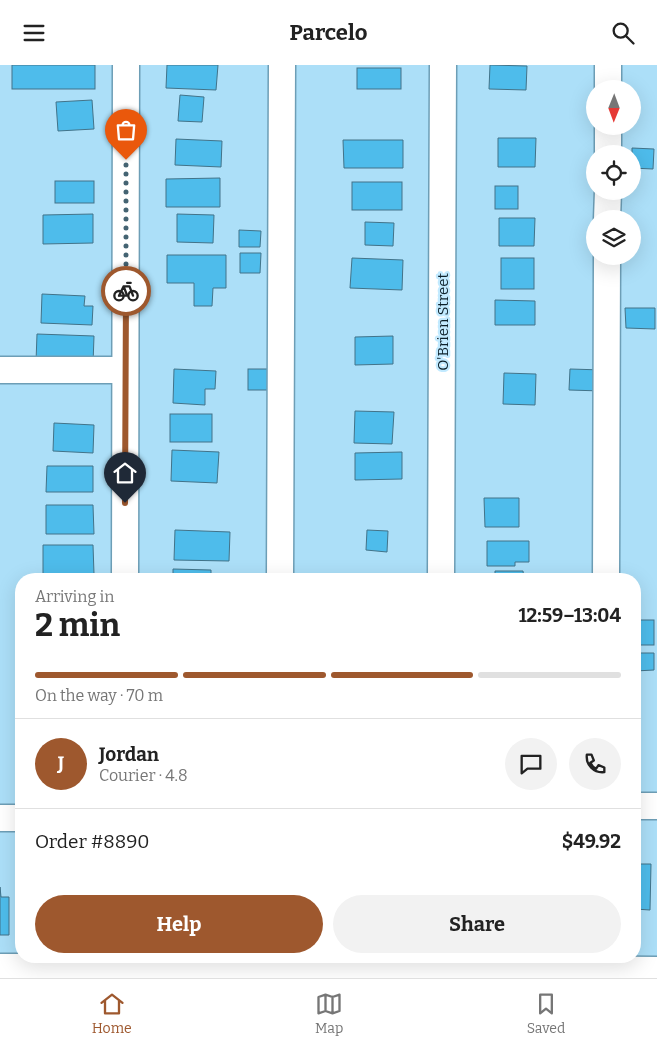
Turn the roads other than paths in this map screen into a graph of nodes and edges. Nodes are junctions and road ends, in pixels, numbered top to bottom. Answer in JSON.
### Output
{"nodes":[{"id":1,"x":126,"y":65,"type":"edge"},
{"id":2,"x":282,"y":65,"type":"edge"},
{"id":3,"x":443,"y":65,"type":"edge"},
{"id":4,"x":608,"y":65,"type":"edge"},
{"id":5,"x":608,"y":80,"type":"edge"},
{"id":6,"x":607,"y":265,"type":"edge"},
{"id":7,"x":0,"y":370,"type":"edge"},
{"id":8,"x":125,"y":370,"type":"junction"},
{"id":9,"x":125,"y":573,"type":"edge"},
{"id":10,"x":280,"y":573,"type":"edge"},
{"id":11,"x":441,"y":573,"type":"edge"},
{"id":12,"x":606,"y":573,"type":"edge"},
{"id":13,"x":641,"y":806,"type":"edge"},
{"id":14,"x":657,"y":806,"type":"edge"},
{"id":15,"x":0,"y":818,"type":"edge"},
{"id":16,"x":15,"y":818,"type":"edge"},
{"id":17,"x":228,"y":963,"type":"edge"},
{"id":18,"x":333,"y":963,"type":"edge"},
{"id":19,"x":0,"y":967,"type":"edge"},
{"id":20,"x":126,"y":967,"type":"edge"},
{"id":21,"x":441,"y":967,"type":"edge"},
{"id":22,"x":657,"y":970,"type":"edge"}],
"edges":[{"from":1,"to":8,"type":"street"},
{"from":2,"to":10,"type":"street"},
{"from":3,"to":11,"type":"street","name":"O'Brien Street"},
{"from":4,"to":5,"type":"street"},
{"from":6,"to":12,"type":"street"},
{"from":7,"to":8,"type":"street"},
{"from":8,"to":9,"type":"street"},
{"from":13,"to":14,"type":"street"},
{"from":15,"to":16,"type":"street"},
{"from":17,"to":20,"type":"street"},
{"from":18,"to":21,"type":"street"},
{"from":19,"to":20,"type":"street"},
{"from":21,"to":22,"type":"street"}]}
